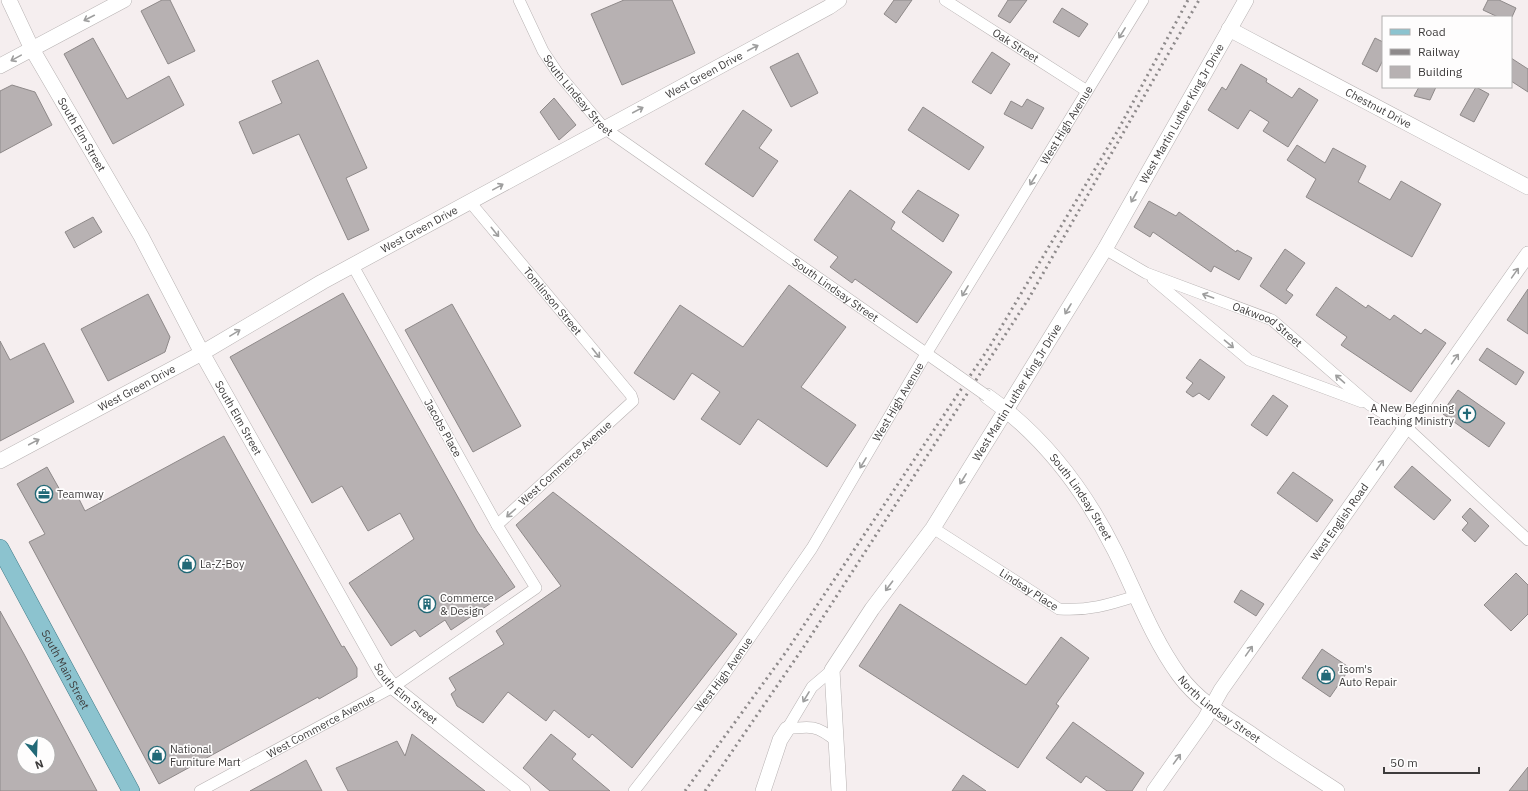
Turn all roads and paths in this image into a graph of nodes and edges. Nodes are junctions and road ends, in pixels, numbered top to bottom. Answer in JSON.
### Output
{"nodes":[{"id":1,"x":9,"y":0,"type":"edge"},
{"id":2,"x":124,"y":0,"type":"edge"},
{"id":3,"x":519,"y":0,"type":"edge"},
{"id":4,"x":839,"y":0,"type":"edge"},
{"id":5,"x":945,"y":0,"type":"edge"},
{"id":6,"x":1143,"y":0,"type":"edge"},
{"id":7,"x":1246,"y":0,"type":"edge"},
{"id":8,"x":1229,"y":29,"type":"junction"},
{"id":9,"x":32,"y":49,"type":"junction"},
{"id":10,"x":0,"y":66,"type":"edge"},
{"id":11,"x":1087,"y":90,"type":"junction"},
{"id":12,"x":604,"y":128,"type":"junction"},
{"id":13,"x":1528,"y":187,"type":"edge"},
{"id":14,"x":470,"y":202,"type":"junction"},
{"id":15,"x":1104,"y":249,"type":"junction"},
{"id":16,"x":1528,"y":254,"type":"edge"},
{"id":17,"x":353,"y":266,"type":"junction"},
{"id":18,"x":1146,"y":273,"type":"junction"},
{"id":19,"x":202,"y":353,"type":"junction"},
{"id":20,"x":926,"y":354,"type":"junction"},
{"id":21,"x":987,"y":396,"type":"joint"},
{"id":22,"x":633,"y":401,"type":"joint"},
{"id":23,"x":1370,"y":405,"type":"junction"},
{"id":24,"x":1006,"y":410,"type":"junction"},
{"id":25,"x":1406,"y":427,"type":"junction"},
{"id":26,"x":0,"y":460,"type":"edge"},
{"id":27,"x":497,"y":525,"type":"junction"},
{"id":28,"x":933,"y":528,"type":"junction"},
{"id":29,"x":1528,"y":540,"type":"edge"},
{"id":30,"x":0,"y":548,"type":"edge"},
{"id":31,"x":536,"y":588,"type":"joint"},
{"id":32,"x":1136,"y":596,"type":"junction"},
{"id":33,"x":832,"y":670,"type":"junction"},
{"id":34,"x":393,"y":687,"type":"junction"},
{"id":35,"x":1212,"y":708,"type":"junction"},
{"id":36,"x":787,"y":729,"type":"junction"},
{"id":37,"x":836,"y":741,"type":"junction"},
{"id":38,"x":131,"y":791,"type":"edge"},
{"id":39,"x":200,"y":791,"type":"edge"},
{"id":40,"x":523,"y":791,"type":"edge"},
{"id":41,"x":634,"y":791,"type":"edge"},
{"id":42,"x":763,"y":791,"type":"edge"},
{"id":43,"x":839,"y":791,"type":"edge"},
{"id":44,"x":1154,"y":791,"type":"edge"},
{"id":45,"x":1337,"y":791,"type":"edge"}],
"edges":[{"from":1,"to":9,"type":"main road","name":"South Elm Street"},
{"from":2,"to":9,"type":"main road","one_way":true},
{"from":3,"to":12,"type":"street","name":"South Lindsay Street"},
{"from":12,"to":4,"type":"main road","name":"West Green Drive","one_way":true},
{"from":5,"to":11,"type":"street","name":"Oak Street"},
{"from":6,"to":11,"type":"street","name":"West High Avenue","one_way":true},
{"from":7,"to":8,"type":"main road","name":"West Martin Luther King Jr Drive"},
{"from":8,"to":13,"type":"main road","name":"Chestnut Drive"},
{"from":8,"to":15,"type":"main road","name":"West Martin Luther King Jr Drive","one_way":true},
{"from":9,"to":10,"type":"main road","one_way":true},
{"from":9,"to":19,"type":"main road","name":"South Elm Street"},
{"from":11,"to":20,"type":"street","name":"West High Avenue","one_way":true},
{"from":14,"to":12,"type":"main road","name":"West Green Drive","one_way":true},
{"from":12,"to":20,"type":"street","name":"South Lindsay Street"},
{"from":14,"to":17,"type":"main road","name":"West Green Drive"},
{"from":14,"to":22,"type":"street","name":"Tomlinson Street","one_way":true},
{"from":15,"to":18,"type":"street","name":"Oakwood Street"},
{"from":15,"to":24,"type":"main road","name":"West Martin Luther King Jr Drive","one_way":true},
{"from":25,"to":16,"type":"main road","name":"West English Road","one_way":true},
{"from":19,"to":17,"type":"main road","name":"West Green Drive","one_way":true},
{"from":17,"to":27,"type":"street","name":"Jacobs Place"},
{"from":18,"to":23,"type":"street","name":"Oakwood Street","one_way":true},
{"from":23,"to":18,"type":"street","name":"Oakwood Street","one_way":true},
{"from":26,"to":19,"type":"main road","name":"West Green Drive","one_way":true},
{"from":19,"to":34,"type":"main road","name":"South Elm Street"},
{"from":20,"to":21,"type":"street","name":"South Lindsay Street","bridge":true},
{"from":20,"to":41,"type":"street","name":"West High Avenue","one_way":true},
{"from":21,"to":24,"type":"main road","name":"South Lindsay Street"},
{"from":22,"to":27,"type":"street","name":"West Commerce Avenue","one_way":true},
{"from":23,"to":25,"type":"street","name":"Oakwood Street"},
{"from":24,"to":28,"type":"main road","name":"West Martin Luther King Jr Drive","one_way":true},
{"from":24,"to":32,"type":"main road","name":"South Lindsay Street"},
{"from":25,"to":29,"type":"street","name":"Oakwood Street"},
{"from":35,"to":25,"type":"main road","name":"West English Road","one_way":true},
{"from":27,"to":31,"type":"street","name":"Jacobs Place"},
{"from":28,"to":32,"type":"street","name":"Lindsay Place"},
{"from":28,"to":33,"type":"main road","name":"West Martin Luther King Jr Drive","one_way":true},
{"from":30,"to":38,"type":"main road","name":"South Main Street"},
{"from":31,"to":34,"type":"street","name":"West Commerce Avenue"},
{"from":32,"to":35,"type":"main road","name":"North Lindsay Street"},
{"from":33,"to":36,"type":"street","one_way":true},
{"from":33,"to":37,"type":"main road"},
{"from":34,"to":39,"type":"street","name":"West Commerce Avenue"},
{"from":34,"to":40,"type":"main road","name":"South Elm Street"},
{"from":44,"to":35,"type":"main road","name":"West English Road","one_way":true},
{"from":35,"to":45,"type":"main road","name":"North Lindsay Street"},
{"from":36,"to":37,"type":"street"},
{"from":36,"to":42,"type":"main road"},
{"from":37,"to":43,"type":"main road"}]}
